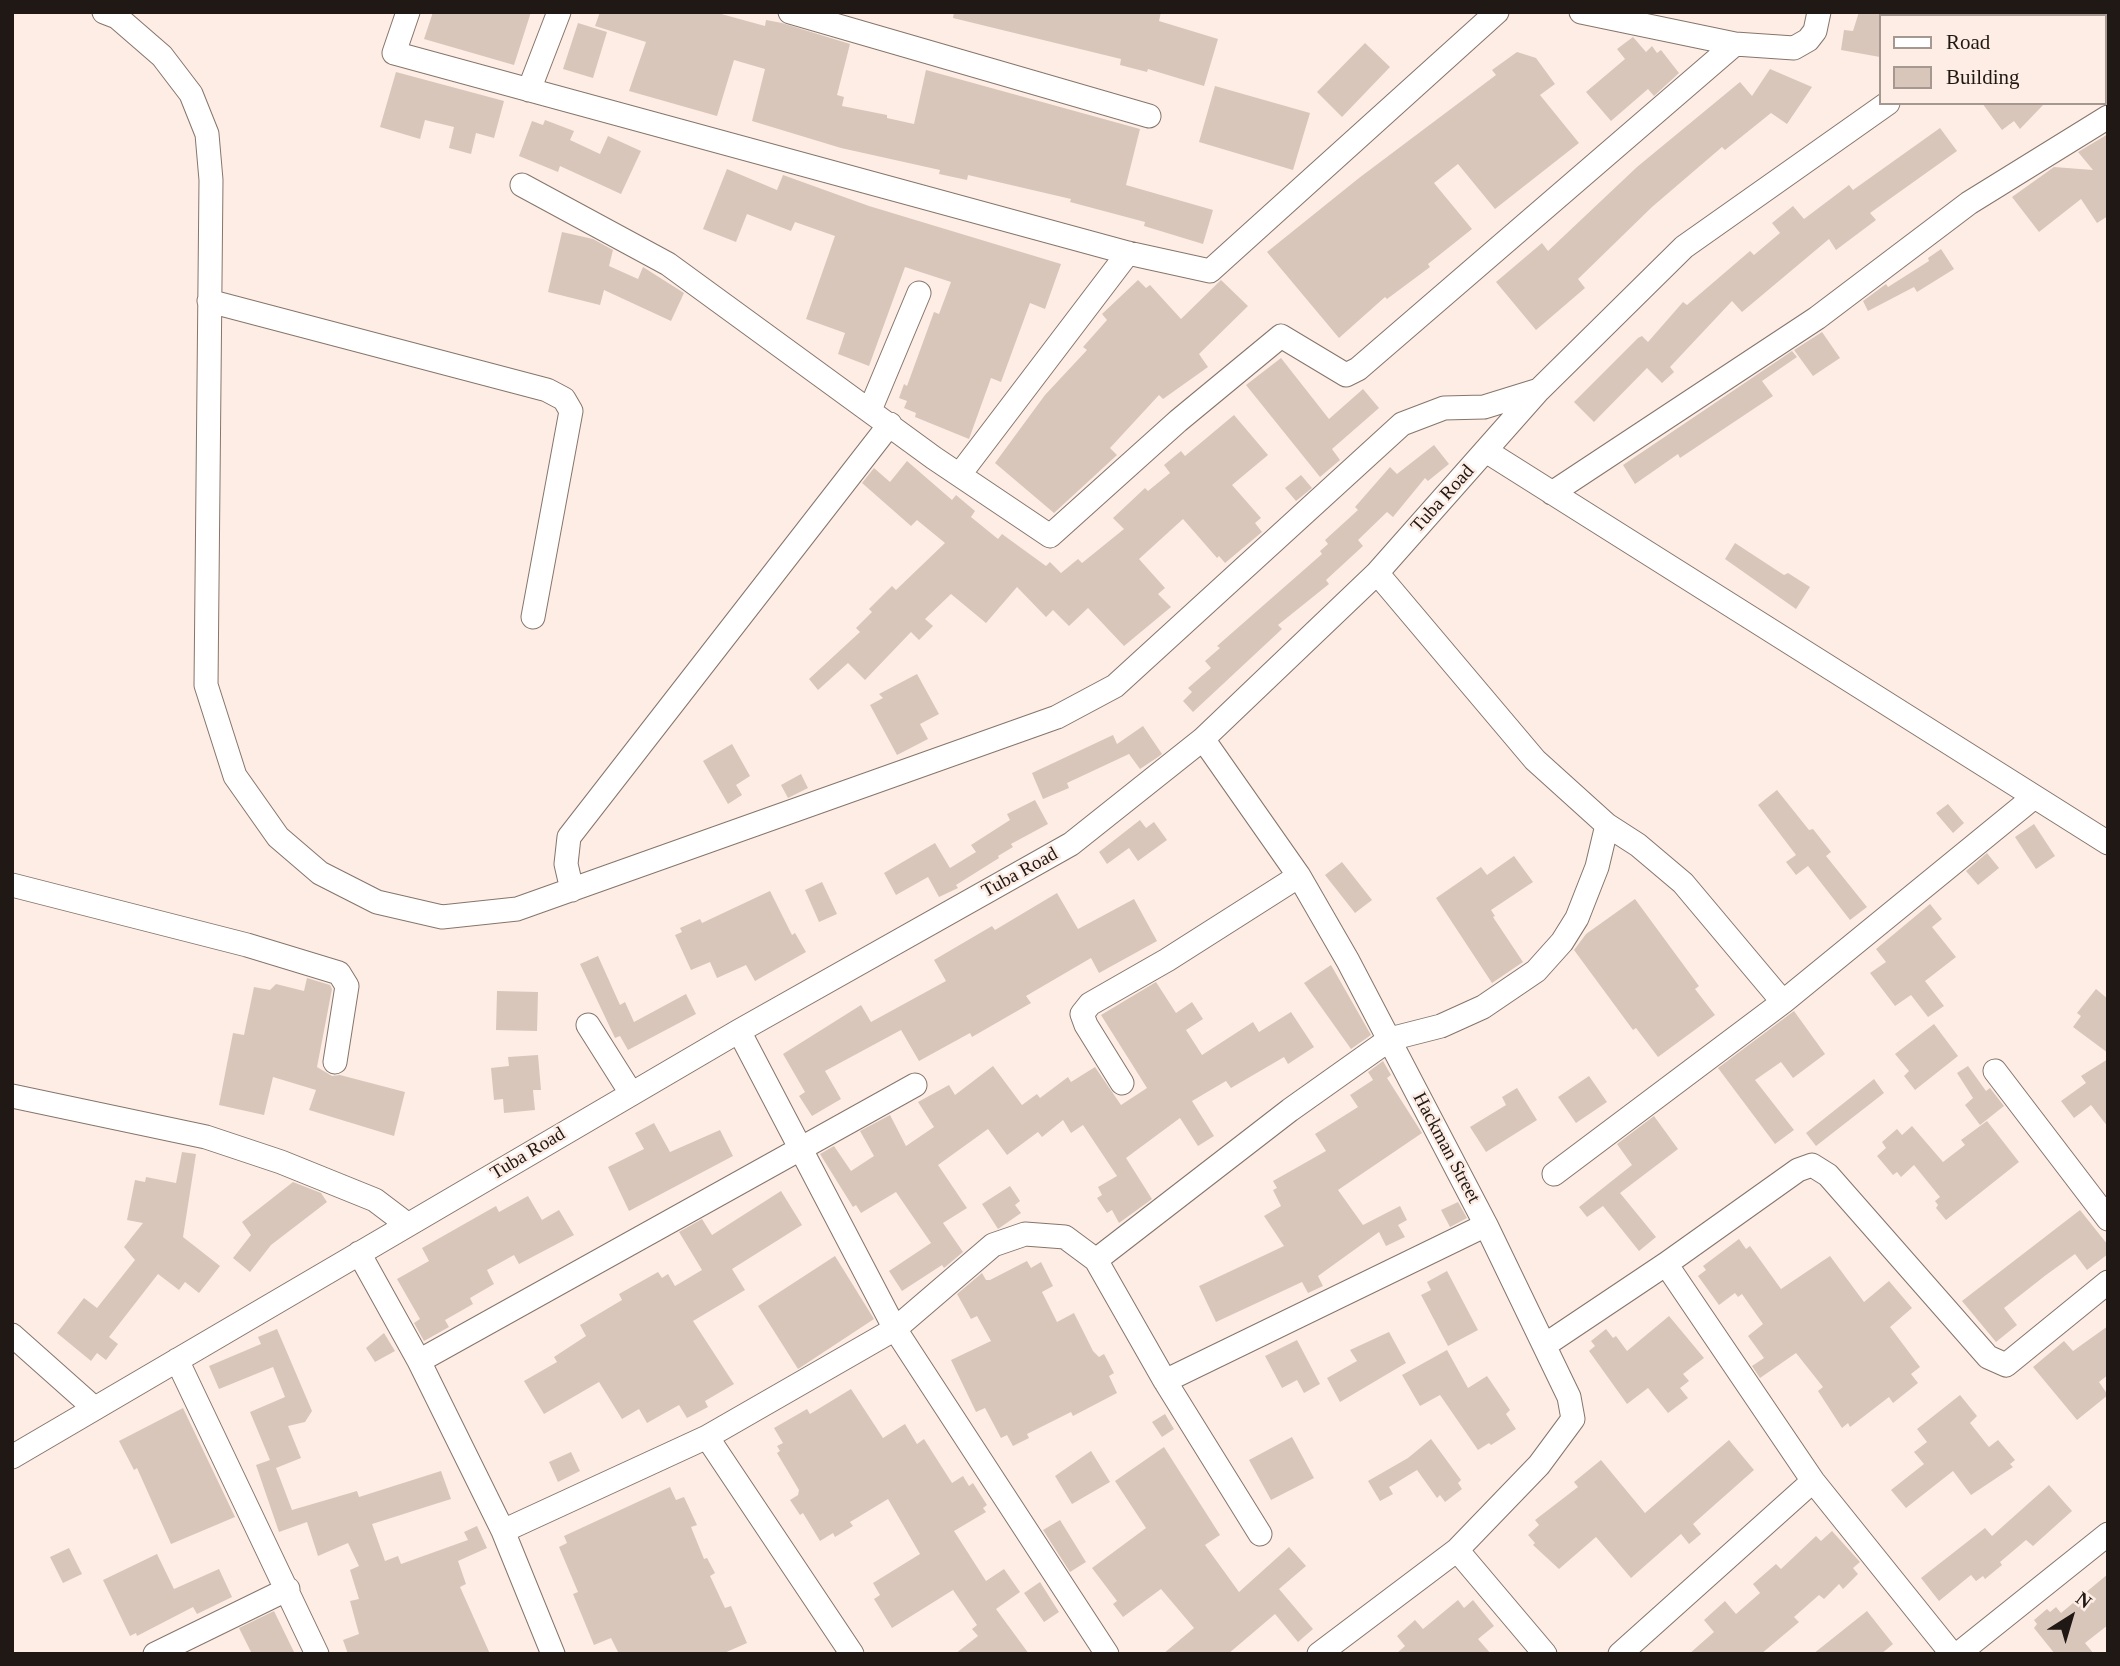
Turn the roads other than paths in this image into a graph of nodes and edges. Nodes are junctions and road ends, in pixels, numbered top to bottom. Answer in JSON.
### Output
{"nodes":[{"id":1,"x":408,"y":12,"type":"edge"},
{"id":2,"x":559,"y":12,"type":"edge"},
{"id":3,"x":790,"y":12,"type":"edge"},
{"id":4,"x":1497,"y":12,"type":"edge"},
{"id":5,"x":1581,"y":12,"type":"edge"},
{"id":6,"x":1819,"y":12,"type":"edge"},
{"id":7,"x":116,"y":14,"type":"edge"},
{"id":8,"x":1735,"y":44,"type":"junction"},
{"id":9,"x":529,"y":90,"type":"junction"},
{"id":10,"x":1885,"y":105,"type":"edge"},
{"id":11,"x":1149,"y":116,"type":"dead end"},
{"id":12,"x":2108,"y":117,"type":"edge"},
{"id":13,"x":522,"y":185,"type":"dead end"},
{"id":14,"x":1128,"y":253,"type":"junction"},
{"id":15,"x":919,"y":293,"type":"dead end"},
{"id":16,"x":209,"y":301,"type":"junction"},
{"id":17,"x":1539,"y":390,"type":"junction"},
{"id":18,"x":870,"y":410,"type":"junction"},
{"id":19,"x":890,"y":424,"type":"junction"},
{"id":20,"x":1486,"y":451,"type":"junction"},
{"id":21,"x":960,"y":474,"type":"junction"},
{"id":22,"x":1552,"y":493,"type":"junction"},
{"id":23,"x":1377,"y":573,"type":"junction"},
{"id":24,"x":533,"y":617,"type":"dead end"},
{"id":25,"x":1203,"y":739,"type":"junction"},
{"id":26,"x":2034,"y":797,"type":"junction"},
{"id":27,"x":1607,"y":825,"type":"junction"},
{"id":28,"x":2108,"y":843,"type":"edge"},
{"id":29,"x":1299,"y":876,"type":"junction"},
{"id":30,"x":12,"y":885,"type":"edge"},
{"id":31,"x":572,"y":890,"type":"junction"},
{"id":32,"x":1783,"y":1002,"type":"junction"},
{"id":33,"x":588,"y":1025,"type":"dead end"},
{"id":34,"x":739,"y":1031,"type":"junction"},
{"id":35,"x":1390,"y":1039,"type":"junction"},
{"id":36,"x":335,"y":1062,"type":"dead end"},
{"id":37,"x":1994,"y":1071,"type":"dead end"},
{"id":38,"x":1122,"y":1083,"type":"dead end"},
{"id":39,"x":915,"y":1084,"type":"dead end"},
{"id":40,"x":631,"y":1093,"type":"junction"},
{"id":41,"x":12,"y":1096,"type":"edge"},
{"id":42,"x":799,"y":1147,"type":"junction"},
{"id":43,"x":1553,"y":1174,"type":"dead end"},
{"id":44,"x":2108,"y":1219,"type":"edge"},
{"id":45,"x":408,"y":1225,"type":"junction"},
{"id":46,"x":1486,"y":1225,"type":"junction"},
{"id":47,"x":359,"y":1253,"type":"junction"},
{"id":48,"x":1096,"y":1260,"type":"junction"},
{"id":49,"x":1666,"y":1264,"type":"junction"},
{"id":50,"x":2108,"y":1282,"type":"edge"},
{"id":51,"x":895,"y":1329,"type":"junction"},
{"id":52,"x":12,"y":1335,"type":"edge"},
{"id":53,"x":1545,"y":1345,"type":"junction"},
{"id":54,"x":177,"y":1360,"type":"junction"},
{"id":55,"x":419,"y":1361,"type":"junction"},
{"id":56,"x":1165,"y":1381,"type":"junction"},
{"id":57,"x":93,"y":1407,"type":"junction"},
{"id":58,"x":707,"y":1437,"type":"junction"},
{"id":59,"x":12,"y":1457,"type":"edge"},
{"id":60,"x":1813,"y":1481,"type":"junction"},
{"id":61,"x":503,"y":1531,"type":"junction"},
{"id":62,"x":1260,"y":1534,"type":"dead end"},
{"id":63,"x":2108,"y":1534,"type":"edge"},
{"id":64,"x":1457,"y":1550,"type":"junction"},
{"id":65,"x":288,"y":1589,"type":"junction"},
{"id":66,"x":155,"y":1654,"type":"edge"},
{"id":67,"x":317,"y":1654,"type":"edge"},
{"id":68,"x":553,"y":1654,"type":"edge"},
{"id":69,"x":852,"y":1654,"type":"edge"},
{"id":70,"x":1107,"y":1654,"type":"edge"},
{"id":71,"x":1319,"y":1654,"type":"edge"},
{"id":72,"x":1545,"y":1654,"type":"edge"},
{"id":73,"x":1620,"y":1654,"type":"edge"},
{"id":74,"x":1952,"y":1654,"type":"edge"},
{"id":75,"x":1958,"y":1654,"type":"edge"}],
"edges":[{"from":1,"to":9,"type":"street"},
{"from":2,"to":9,"type":"street"},
{"from":3,"to":11,"type":"street"},
{"from":4,"to":14,"type":"street"},
{"from":5,"to":8,"type":"street"},
{"from":6,"to":8,"type":"street"},
{"from":7,"to":16,"type":"street"},
{"from":8,"to":21,"type":"street"},
{"from":9,"to":14,"type":"street"},
{"from":10,"to":17,"type":"street","name":"Tuba Road"},
{"from":12,"to":22,"type":"street"},
{"from":13,"to":18,"type":"street"},
{"from":14,"to":21,"type":"street"},
{"from":15,"to":18,"type":"street"},
{"from":16,"to":24,"type":"street"},
{"from":16,"to":31,"type":"street"},
{"from":17,"to":20,"type":"street","name":"Tuba Road"},
{"from":17,"to":31,"type":"street"},
{"from":18,"to":19,"type":"street"},
{"from":19,"to":21,"type":"street"},
{"from":19,"to":31,"type":"street"},
{"from":20,"to":22,"type":"street"},
{"from":20,"to":23,"type":"street","name":"Tuba Road"},
{"from":22,"to":26,"type":"street"},
{"from":23,"to":25,"type":"street","name":"Tuba Road"},
{"from":23,"to":27,"type":"street"},
{"from":25,"to":29,"type":"street","name":"Hackman Street"},
{"from":25,"to":34,"type":"street","name":"Tuba Road"},
{"from":26,"to":28,"type":"street"},
{"from":26,"to":32,"type":"street"},
{"from":27,"to":32,"type":"street"},
{"from":27,"to":35,"type":"street"},
{"from":29,"to":35,"type":"street","name":"Hackman Street"},
{"from":29,"to":38,"type":"street"},
{"from":30,"to":36,"type":"street"},
{"from":32,"to":43,"type":"street"},
{"from":33,"to":40,"type":"street"},
{"from":34,"to":40,"type":"street","name":"Tuba Road"},
{"from":34,"to":42,"type":"street"},
{"from":35,"to":46,"type":"street","name":"Hackman Street"},
{"from":35,"to":48,"type":"street"},
{"from":37,"to":44,"type":"street"},
{"from":39,"to":42,"type":"street"},
{"from":40,"to":45,"type":"street","name":"Tuba Road"},
{"from":41,"to":45,"type":"street"},
{"from":42,"to":51,"type":"street"},
{"from":42,"to":55,"type":"street"},
{"from":45,"to":47,"type":"street","name":"Tuba Road"},
{"from":46,"to":53,"type":"street","name":"Hackman Street"},
{"from":46,"to":56,"type":"street"},
{"from":47,"to":54,"type":"street","name":"Tuba Road"},
{"from":47,"to":55,"type":"street"},
{"from":48,"to":51,"type":"street"},
{"from":48,"to":56,"type":"street"},
{"from":49,"to":50,"type":"street"},
{"from":49,"to":53,"type":"street"},
{"from":49,"to":60,"type":"street"},
{"from":51,"to":58,"type":"street"},
{"from":51,"to":70,"type":"street"},
{"from":52,"to":57,"type":"street"},
{"from":53,"to":64,"type":"street","name":"Hackman Street"},
{"from":54,"to":57,"type":"street","name":"Tuba Road"},
{"from":54,"to":65,"type":"street"},
{"from":55,"to":61,"type":"street"},
{"from":56,"to":62,"type":"street"},
{"from":57,"to":59,"type":"street","name":"Tuba Road"},
{"from":58,"to":61,"type":"street"},
{"from":58,"to":69,"type":"street"},
{"from":60,"to":73,"type":"street"},
{"from":60,"to":74,"type":"street"},
{"from":61,"to":68,"type":"street"},
{"from":63,"to":75,"type":"street"},
{"from":64,"to":71,"type":"street","name":"Hackman Street"},
{"from":64,"to":72,"type":"street"},
{"from":65,"to":66,"type":"street"},
{"from":65,"to":67,"type":"street"}]}
